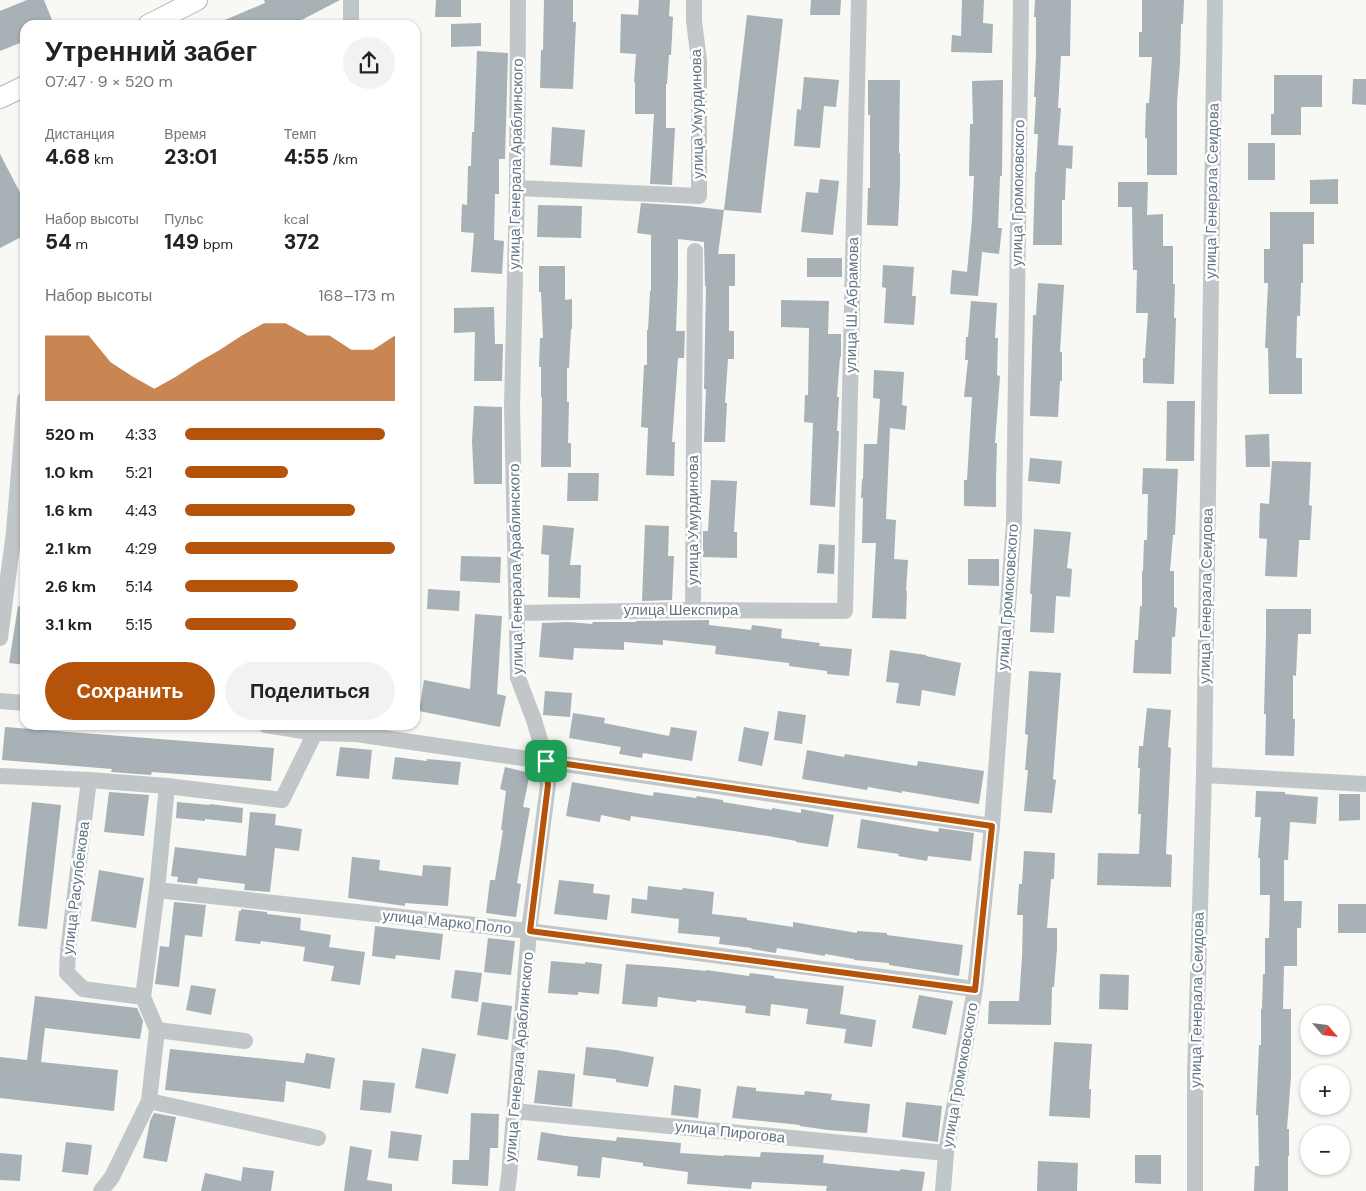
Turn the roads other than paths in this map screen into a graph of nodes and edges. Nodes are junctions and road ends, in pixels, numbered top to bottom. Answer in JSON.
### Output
{"nodes":[{"id":1,"x":197,"y":0,"type":"edge"},
{"id":2,"x":351,"y":0,"type":"edge"},
{"id":3,"x":518,"y":0,"type":"edge"},
{"id":4,"x":694,"y":0,"type":"edge"},
{"id":5,"x":859,"y":0,"type":"edge"},
{"id":6,"x":1021,"y":0,"type":"edge"},
{"id":7,"x":1215,"y":0,"type":"edge"},
{"id":8,"x":168,"y":20,"type":"edge"},
{"id":9,"x":351,"y":20,"type":"edge"},
{"id":10,"x":20,"y":88,"type":"edge"},
{"id":11,"x":0,"y":98,"type":"edge"},
{"id":12,"x":517,"y":188,"type":"junction"},
{"id":13,"x":695,"y":251,"type":"dead end"},
{"id":14,"x":20,"y":459,"type":"edge"},
{"id":15,"x":692,"y":610,"type":"junction"},
{"id":16,"x":845,"y":611,"type":"joint"},
{"id":17,"x":517,"y":613,"type":"junction"},
{"id":18,"x":0,"y":638,"type":"edge"},
{"id":19,"x":0,"y":701,"type":"edge"},
{"id":20,"x":20,"y":703,"type":"edge"},
{"id":21,"x":316,"y":730,"type":"edge"},
{"id":22,"x":324,"y":730,"type":"edge"},
{"id":23,"x":546,"y":761,"type":"junction"},
{"id":24,"x":1204,"y":775,"type":"junction"},
{"id":25,"x":0,"y":776,"type":"edge"},
{"id":26,"x":89,"y":780,"type":"junction"},
{"id":27,"x":1366,"y":784,"type":"edge"},
{"id":28,"x":167,"y":786,"type":"junction"},
{"id":29,"x":992,"y":826,"type":"junction"},
{"id":30,"x":157,"y":890,"type":"junction"},
{"id":31,"x":530,"y":931,"type":"junction"},
{"id":32,"x":975,"y":990,"type":"junction"},
{"id":33,"x":143,"y":997,"type":"junction"},
{"id":34,"x":158,"y":1030,"type":"junction"},
{"id":35,"x":245,"y":1041,"type":"dead end"},
{"id":36,"x":150,"y":1101,"type":"junction"},
{"id":37,"x":514,"y":1111,"type":"junction"},
{"id":38,"x":318,"y":1138,"type":"dead end"},
{"id":39,"x":946,"y":1153,"type":"junction"},
{"id":40,"x":101,"y":1191,"type":"edge"},
{"id":41,"x":507,"y":1191,"type":"edge"},
{"id":42,"x":942,"y":1191,"type":"edge"},
{"id":43,"x":1195,"y":1191,"type":"edge"}],
"edges":[{"from":1,"to":8,"type":"main road"},
{"from":2,"to":9,"type":"street"},
{"from":3,"to":12,"type":"street","name":"улица Генерала Араблинского"},
{"from":4,"to":12,"type":"street","name":"улица Умурдинова"},
{"from":5,"to":16,"type":"street","name":"улица Ш. Абрамова"},
{"from":6,"to":29,"type":"street","name":"улица Громоковского"},
{"from":7,"to":24,"type":"street","name":"улица Генерала Сеидова"},
{"from":10,"to":11,"type":"main road"},
{"from":12,"to":17,"type":"street","name":"улица Генерала Араблинского"},
{"from":13,"to":15,"type":"street","name":"улица Умурдинова"},
{"from":14,"to":18,"type":"street"},
{"from":15,"to":16,"type":"street","name":"улица Шекспира"},
{"from":15,"to":17,"type":"street","name":"улица Шекспира"},
{"from":17,"to":23,"type":"street","name":"улица Генерала Араблинского"},
{"from":19,"to":20,"type":"street"},
{"from":21,"to":28,"type":"street"},
{"from":22,"to":23,"type":"street"},
{"from":23,"to":29,"type":"street"},
{"from":23,"to":31,"type":"street","name":"улица Генерала Араблинского"},
{"from":24,"to":27,"type":"street"},
{"from":24,"to":43,"type":"street","name":"улица Генерала Сеидова"},
{"from":25,"to":26,"type":"street"},
{"from":26,"to":28,"type":"street"},
{"from":26,"to":33,"type":"street","name":"улица Расулбекова"},
{"from":28,"to":30,"type":"street"},
{"from":29,"to":32,"type":"street","name":"улица Громоковского"},
{"from":30,"to":31,"type":"street","name":"улица Марко Поло"},
{"from":30,"to":33,"type":"street"},
{"from":31,"to":32,"type":"street","name":"улица Марко Поло"},
{"from":31,"to":37,"type":"street","name":"улица Генерала Араблинского"},
{"from":32,"to":39,"type":"street","name":"улица Громоковского"},
{"from":33,"to":34,"type":"street"},
{"from":34,"to":35,"type":"street"},
{"from":34,"to":36,"type":"street"},
{"from":36,"to":38,"type":"street"},
{"from":36,"to":40,"type":"street"},
{"from":37,"to":39,"type":"street","name":"улица Пирогова"},
{"from":37,"to":41,"type":"street","name":"улица Генерала Араблинского"},
{"from":39,"to":42,"type":"street","name":"улица Громоковского"}]}
